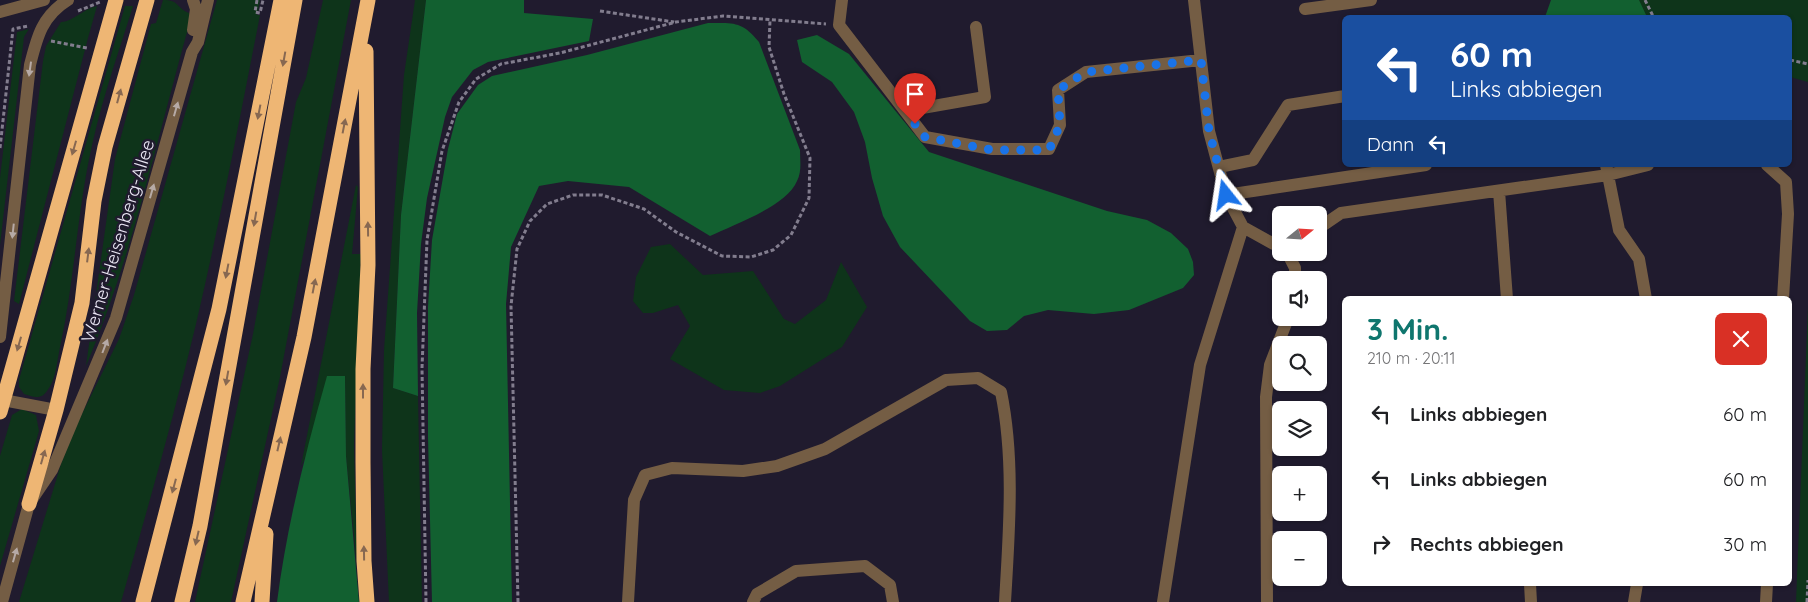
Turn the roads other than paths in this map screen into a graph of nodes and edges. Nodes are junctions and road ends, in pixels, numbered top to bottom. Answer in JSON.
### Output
{"nodes":[{"id":1,"x":44,"y":0,"type":"edge"},
{"id":2,"x":67,"y":0,"type":"edge"},
{"id":3,"x":116,"y":0,"type":"edge"},
{"id":4,"x":146,"y":0,"type":"edge"},
{"id":5,"x":193,"y":0,"type":"edge"},
{"id":6,"x":208,"y":0,"type":"edge"},
{"id":7,"x":368,"y":0,"type":"edge"},
{"id":8,"x":842,"y":0,"type":"edge"},
{"id":9,"x":1194,"y":0,"type":"edge"},
{"id":10,"x":1371,"y":0,"type":"edge"},
{"id":11,"x":287,"y":6,"type":"edge"},
{"id":12,"x":1305,"y":9,"type":"dead end"},
{"id":13,"x":0,"y":12,"type":"edge"},
{"id":14,"x":365,"y":18,"type":"junction"},
{"id":15,"x":976,"y":27,"type":"dead end"},
{"id":16,"x":192,"y":52,"type":"junction"},
{"id":17,"x":1201,"y":60,"type":"junction"},
{"id":18,"x":1342,"y":96,"type":"edge"},
{"id":19,"x":905,"y":111,"type":"junction"},
{"id":20,"x":1218,"y":167,"type":"junction"},
{"id":21,"x":1413,"y":167,"type":"edge"},
{"id":22,"x":1632,"y":167,"type":"edge"},
{"id":23,"x":1769,"y":167,"type":"edge"},
{"id":24,"x":1607,"y":170,"type":"edge"},
{"id":25,"x":1499,"y":191,"type":"junction"},
{"id":26,"x":1226,"y":195,"type":"junction"},
{"id":27,"x":1328,"y":222,"type":"edge"},
{"id":28,"x":1243,"y":228,"type":"junction"},
{"id":29,"x":1272,"y":243,"type":"edge"},
{"id":30,"x":1508,"y":296,"type":"edge"},
{"id":31,"x":1645,"y":296,"type":"edge"},
{"id":32,"x":1783,"y":296,"type":"edge"},
{"id":33,"x":1285,"y":326,"type":"edge"},
{"id":34,"x":0,"y":337,"type":"edge"},
{"id":35,"x":2,"y":406,"type":"edge"},
{"id":36,"x":56,"y":410,"type":"junction"},
{"id":37,"x":268,"y":492,"type":"junction"},
{"id":38,"x":30,"y":504,"type":"junction"},
{"id":39,"x":1530,"y":586,"type":"edge"},
{"id":40,"x":1637,"y":586,"type":"edge"},
{"id":41,"x":1767,"y":586,"type":"edge"},
{"id":42,"x":2,"y":602,"type":"edge"},
{"id":43,"x":143,"y":602,"type":"edge"},
{"id":44,"x":182,"y":602,"type":"edge"},
{"id":45,"x":243,"y":602,"type":"edge"},
{"id":46,"x":262,"y":602,"type":"edge"},
{"id":47,"x":367,"y":602,"type":"edge"},
{"id":48,"x":628,"y":602,"type":"edge"},
{"id":49,"x":753,"y":602,"type":"edge"},
{"id":50,"x":893,"y":602,"type":"edge"},
{"id":51,"x":1005,"y":602,"type":"edge"},
{"id":52,"x":1163,"y":602,"type":"edge"},
{"id":53,"x":1267,"y":602,"type":"edge"},
{"id":54,"x":1531,"y":602,"type":"edge"},
{"id":55,"x":1634,"y":602,"type":"edge"},
{"id":56,"x":1766,"y":602,"type":"edge"}],
"edges":[{"from":1,"to":13,"type":"street"},
{"from":2,"to":34,"type":"street","one_way":true},
{"from":3,"to":35,"type":"highway","one_way":true},
{"from":36,"to":4,"type":"highway","one_way":true},
{"from":5,"to":16,"type":"street","name":"Werner-Heisenberg-Allee"},
{"from":6,"to":16,"type":"street","name":"Werner-Heisenberg-Allee"},
{"from":7,"to":14,"type":"highway"},
{"from":8,"to":19,"type":"street"},
{"from":9,"to":17,"type":"street"},
{"from":10,"to":12,"type":"street"},
{"from":11,"to":43,"type":"highway","one_way":true},
{"from":11,"to":44,"type":"highway","one_way":true},
{"from":37,"to":14,"type":"highway","one_way":true},
{"from":47,"to":14,"type":"highway","one_way":true},
{"from":15,"to":19,"type":"street"},
{"from":38,"to":16,"type":"street","name":"Werner-Heisenberg-Allee","one_way":true},
{"from":17,"to":19,"type":"street"},
{"from":17,"to":20,"type":"street"},
{"from":18,"to":20,"type":"street"},
{"from":20,"to":26,"type":"street"},
{"from":21,"to":26,"type":"street"},
{"from":22,"to":24,"type":"street"},
{"from":23,"to":32,"type":"street"},
{"from":24,"to":25,"type":"street"},
{"from":24,"to":31,"type":"street"},
{"from":25,"to":27,"type":"street"},
{"from":25,"to":30,"type":"street"},
{"from":26,"to":28,"type":"street"},
{"from":28,"to":29,"type":"street"},
{"from":28,"to":52,"type":"street"},
{"from":33,"to":53,"type":"street"},
{"from":35,"to":36,"type":"street"},
{"from":38,"to":36,"type":"highway","one_way":true},
{"from":37,"to":45,"type":"highway"},
{"from":37,"to":46,"type":"highway"},
{"from":42,"to":38,"type":"street","name":"Werner-Heisenberg-Allee","one_way":true},
{"from":39,"to":54,"type":"street"},
{"from":40,"to":55,"type":"street"},
{"from":41,"to":56,"type":"street"},
{"from":48,"to":51,"type":"street"},
{"from":49,"to":50,"type":"street"}]}
